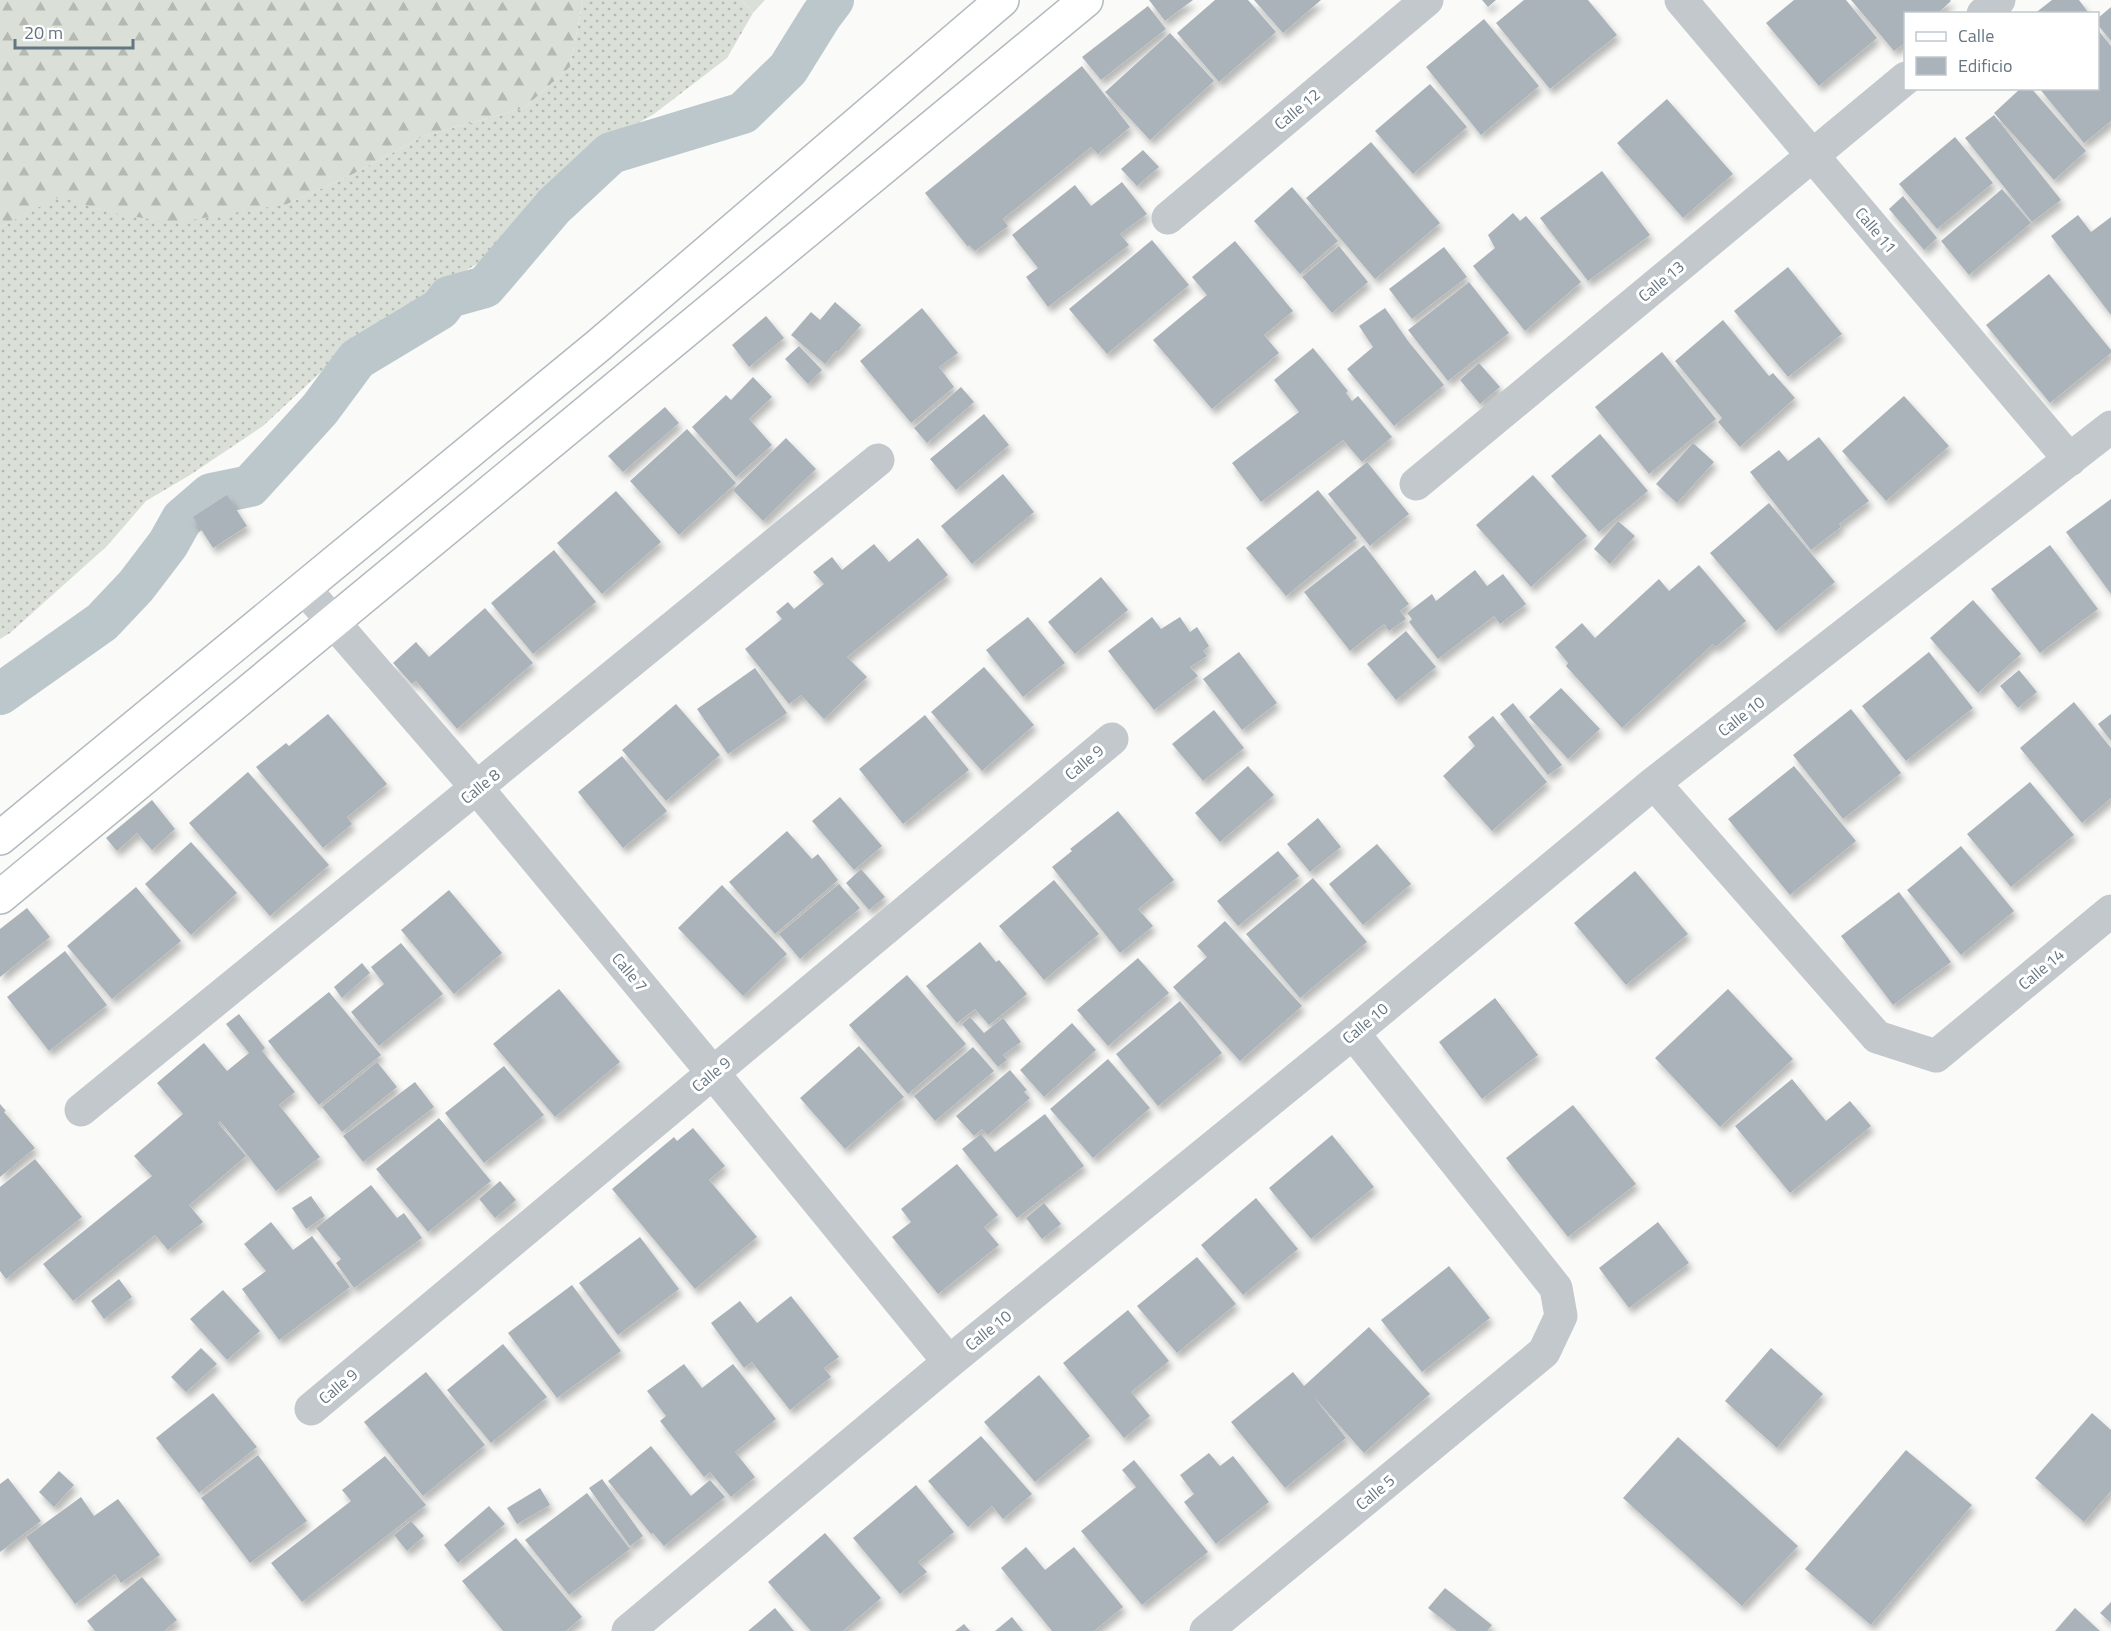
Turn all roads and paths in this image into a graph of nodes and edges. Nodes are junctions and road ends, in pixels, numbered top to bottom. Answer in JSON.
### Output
{"nodes":[{"id":1,"x":1002,"y":0,"type":"edge"},
{"id":2,"x":1086,"y":0,"type":"edge"},
{"id":3,"x":1427,"y":0,"type":"edge"},
{"id":4,"x":1681,"y":0,"type":"edge"},
{"id":5,"x":2000,"y":0,"type":"edge"},
{"id":6,"x":1985,"y":12,"type":"edge"},
{"id":7,"x":1904,"y":79,"type":"edge"},
{"id":8,"x":1812,"y":155,"type":"junction"},
{"id":9,"x":1168,"y":218,"type":"dead end"},
{"id":10,"x":2111,"y":427,"type":"edge"},
{"id":11,"x":878,"y":460,"type":"dead end"},
{"id":12,"x":2070,"y":460,"type":"junction"},
{"id":13,"x":1416,"y":484,"type":"dead end"},
{"id":14,"x":304,"y":588,"type":"junction"},
{"id":15,"x":333,"y":621,"type":"junction"},
{"id":16,"x":1112,"y":740,"type":"dead end"},
{"id":17,"x":1654,"y":783,"type":"junction"},
{"id":18,"x":477,"y":788,"type":"junction"},
{"id":19,"x":0,"y":838,"type":"edge"},
{"id":20,"x":0,"y":897,"type":"edge"},
{"id":21,"x":2111,"y":911,"type":"edge"},
{"id":22,"x":1353,"y":1033,"type":"junction"},
{"id":23,"x":713,"y":1073,"type":"junction"},
{"id":24,"x":81,"y":1110,"type":"dead end"},
{"id":25,"x":949,"y":1362,"type":"junction"},
{"id":26,"x":311,"y":1409,"type":"dead end"},
{"id":27,"x":628,"y":1631,"type":"edge"},
{"id":28,"x":1206,"y":1631,"type":"edge"}],
"edges":[{"from":1,"to":14,"type":"street"},
{"from":2,"to":15,"type":"street"},
{"from":3,"to":9,"type":"street","name":"Calle 12"},
{"from":4,"to":8,"type":"street","name":"Calle 11"},
{"from":5,"to":6,"type":"street"},
{"from":7,"to":8,"type":"street","name":"Calle 13"},
{"from":8,"to":12,"type":"street","name":"Calle 11"},
{"from":8,"to":13,"type":"street","name":"Calle 13"},
{"from":10,"to":12,"type":"street","name":"Calle 10"},
{"from":11,"to":18,"type":"street","name":"Calle 8"},
{"from":12,"to":17,"type":"street","name":"Calle 10"},
{"from":14,"to":15,"type":"street","name":"Calle 7"},
{"from":14,"to":19,"type":"street"},
{"from":15,"to":18,"type":"street","name":"Calle 7"},
{"from":15,"to":20,"type":"street"},
{"from":16,"to":23,"type":"street","name":"Calle 9"},
{"from":17,"to":21,"type":"street","name":"Calle 14"},
{"from":17,"to":22,"type":"street","name":"Calle 10"},
{"from":18,"to":23,"type":"street","name":"Calle 7"},
{"from":18,"to":24,"type":"street","name":"Calle 8"},
{"from":22,"to":25,"type":"street","name":"Calle 10"},
{"from":22,"to":28,"type":"street","name":"Calle 5"},
{"from":23,"to":25,"type":"street","name":"Calle 7"},
{"from":23,"to":26,"type":"street","name":"Calle 9"},
{"from":25,"to":27,"type":"street","name":"Calle 10"}]}
